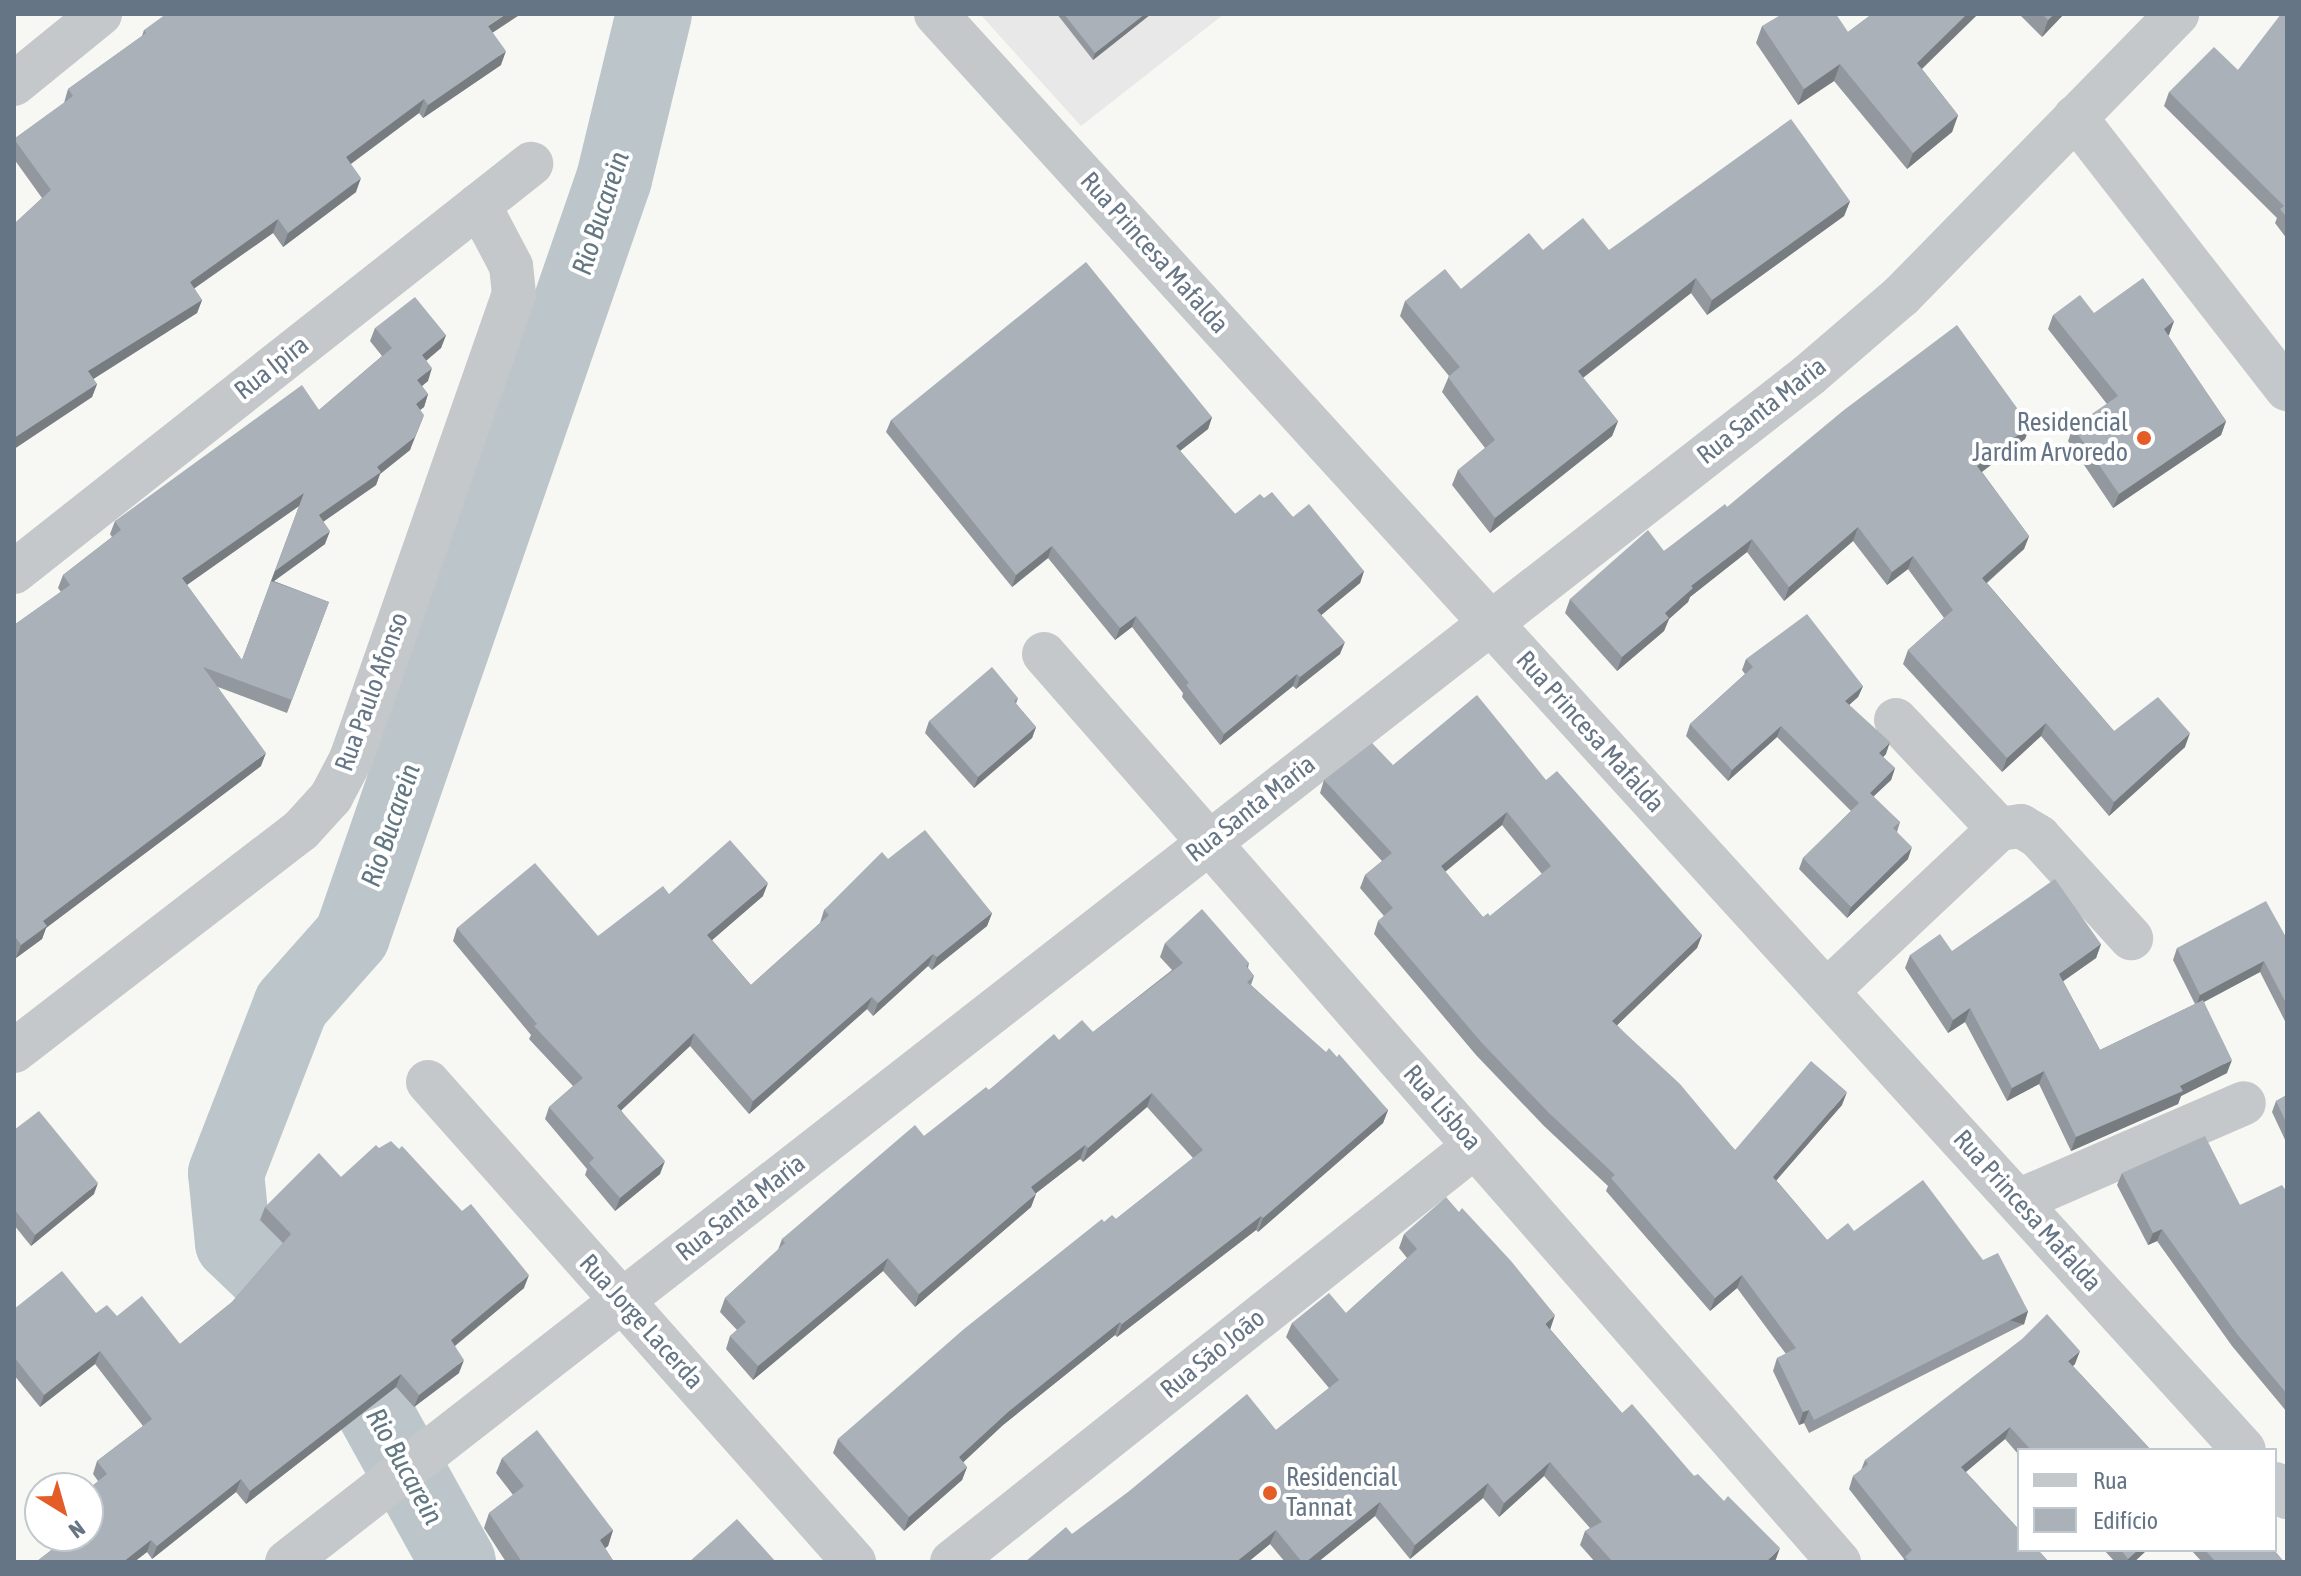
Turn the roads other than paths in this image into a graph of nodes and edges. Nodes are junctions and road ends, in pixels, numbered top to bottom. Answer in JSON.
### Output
{"nodes":[{"id":1,"x":100,"y":14,"type":"edge"},
{"id":2,"x":936,"y":14,"type":"edge"},
{"id":3,"x":2177,"y":14,"type":"edge"},
{"id":4,"x":14,"y":84,"type":"edge"},
{"id":5,"x":2075,"y":117,"type":"junction"},
{"id":6,"x":531,"y":164,"type":"dead end"},
{"id":7,"x":479,"y":205,"type":"junction"},
{"id":8,"x":2287,"y":389,"type":"edge"},
{"id":9,"x":14,"y":572,"type":"edge"},
{"id":10,"x":1490,"y":623,"type":"junction"},
{"id":11,"x":1044,"y":654,"type":"dead end"},
{"id":12,"x":1896,"y":720,"type":"dead end"},
{"id":13,"x":1999,"y":829,"type":"junction"},
{"id":14,"x":1209,"y":842,"type":"junction"},
{"id":15,"x":2131,"y":938,"type":"dead end"},
{"id":16,"x":1827,"y":991,"type":"junction"},
{"id":17,"x":14,"y":1051,"type":"edge"},
{"id":18,"x":428,"y":1082,"type":"dead end"},
{"id":19,"x":2244,"y":1103,"type":"dead end"},
{"id":20,"x":1475,"y":1146,"type":"junction"},
{"id":21,"x":2018,"y":1201,"type":"junction"},
{"id":22,"x":622,"y":1301,"type":"junction"},
{"id":23,"x":2242,"y":1448,"type":"edge"},
{"id":24,"x":287,"y":1562,"type":"edge"},
{"id":25,"x":854,"y":1562,"type":"edge"},
{"id":26,"x":952,"y":1562,"type":"edge"},
{"id":27,"x":1839,"y":1562,"type":"edge"}],
"edges":[{"from":1,"to":4,"type":"street"},
{"from":2,"to":10,"type":"street","name":"Rua Princesa Mafalda"},
{"from":3,"to":5,"type":"street","name":"Rua Santa Maria"},
{"from":5,"to":8,"type":"street"},
{"from":5,"to":10,"type":"street","name":"Rua Santa Maria"},
{"from":6,"to":7,"type":"street","name":"Rua Ipira"},
{"from":7,"to":9,"type":"street","name":"Rua Ipira"},
{"from":7,"to":17,"type":"street","name":"Rua Paulo Afonso"},
{"from":10,"to":14,"type":"street","name":"Rua Santa Maria"},
{"from":10,"to":16,"type":"street","name":"Rua Princesa Mafalda"},
{"from":11,"to":14,"type":"street","name":"Rua Lisboa"},
{"from":12,"to":13,"type":"street"},
{"from":13,"to":15,"type":"street"},
{"from":13,"to":16,"type":"street"},
{"from":14,"to":20,"type":"street","name":"Rua Lisboa"},
{"from":14,"to":22,"type":"street","name":"Rua Santa Maria"},
{"from":16,"to":21,"type":"street","name":"Rua Princesa Mafalda"},
{"from":18,"to":22,"type":"street","name":"Rua Jorge Lacerda"},
{"from":19,"to":21,"type":"street"},
{"from":20,"to":26,"type":"street","name":"Rua São João"},
{"from":20,"to":27,"type":"street","name":"Rua Lisboa"},
{"from":21,"to":23,"type":"street","name":"Rua Princesa Mafalda"},
{"from":22,"to":24,"type":"street","name":"Rua Santa Maria"},
{"from":22,"to":25,"type":"street","name":"Rua Jorge Lacerda"}]}
